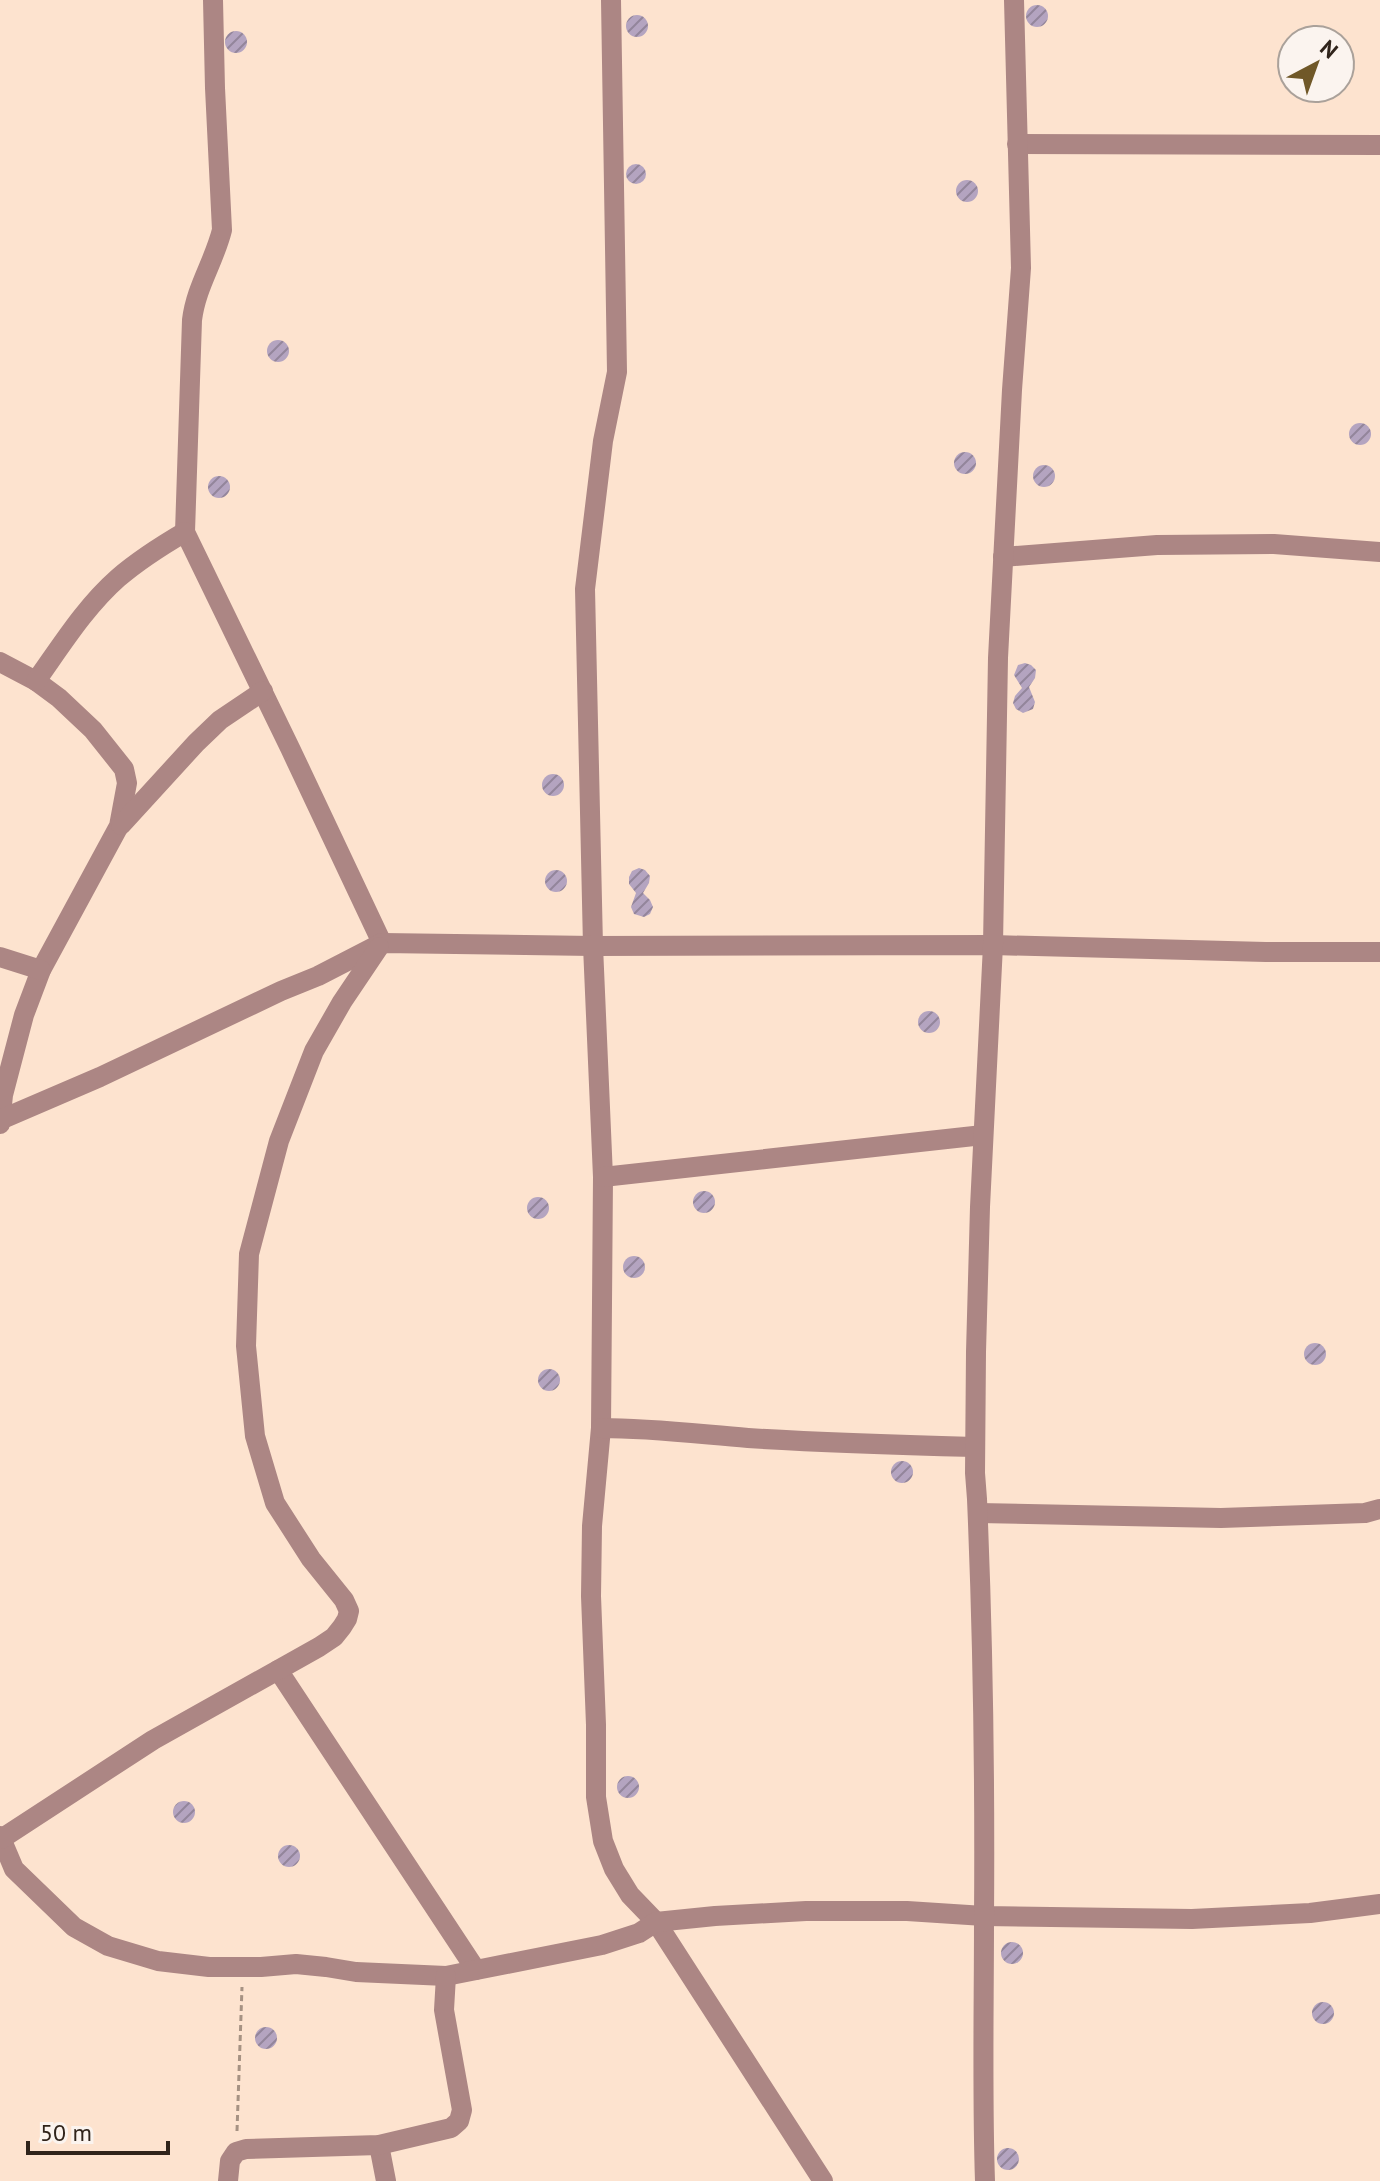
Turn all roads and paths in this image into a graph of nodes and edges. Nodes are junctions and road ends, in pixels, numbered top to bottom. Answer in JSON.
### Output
{"nodes":[{"id":1,"x":213,"y":0,"type":"edge"},
{"id":2,"x":611,"y":0,"type":"edge"},
{"id":3,"x":1014,"y":0,"type":"edge"},
{"id":4,"x":1017,"y":144,"type":"junction"},
{"id":5,"x":1380,"y":145,"type":"edge"},
{"id":6,"x":185,"y":532,"type":"junction"},
{"id":7,"x":1380,"y":552,"type":"edge"},
{"id":8,"x":1003,"y":557,"type":"junction"},
{"id":9,"x":0,"y":662,"type":"edge"},
{"id":10,"x":36,"y":681,"type":"junction"},
{"id":11,"x":263,"y":691,"type":"junction"},
{"id":12,"x":119,"y":826,"type":"junction"},
{"id":13,"x":382,"y":943,"type":"junction"},
{"id":14,"x":993,"y":945,"type":"junction"},
{"id":15,"x":593,"y":946,"type":"junction"},
{"id":16,"x":1380,"y":952,"type":"edge"},
{"id":17,"x":0,"y":957,"type":"edge"},
{"id":18,"x":41,"y":970,"type":"junction"},
{"id":19,"x":0,"y":1121,"type":"edge"},
{"id":20,"x":983,"y":1135,"type":"junction"},
{"id":21,"x":603,"y":1177,"type":"junction"},
{"id":22,"x":601,"y":1428,"type":"junction"},
{"id":23,"x":975,"y":1447,"type":"junction"},
{"id":24,"x":1380,"y":1509,"type":"edge"},
{"id":25,"x":978,"y":1513,"type":"junction"},
{"id":26,"x":278,"y":1670,"type":"junction"},
{"id":27,"x":0,"y":1838,"type":"edge"},
{"id":28,"x":7,"y":1876,"type":"edge"},
{"id":29,"x":1380,"y":1904,"type":"edge"},
{"id":30,"x":984,"y":1916,"type":"junction"},
{"id":31,"x":656,"y":1922,"type":"junction"},
{"id":32,"x":243,"y":1967,"type":"junction"},
{"id":33,"x":476,"y":1970,"type":"junction"},
{"id":34,"x":446,"y":1976,"type":"junction"},
{"id":35,"x":379,"y":2145,"type":"junction"},
{"id":36,"x":236,"y":2152,"type":"junction"},
{"id":37,"x":228,"y":2181,"type":"edge"},
{"id":38,"x":386,"y":2181,"type":"edge"},
{"id":39,"x":823,"y":2181,"type":"edge"},
{"id":40,"x":985,"y":2181,"type":"edge"}],
"edges":[{"from":1,"to":6,"type":"street"},
{"from":2,"to":15,"type":"street"},
{"from":3,"to":4,"type":"street"},
{"from":4,"to":5,"type":"street"},
{"from":4,"to":8,"type":"street"},
{"from":6,"to":10,"type":"street"},
{"from":6,"to":11,"type":"street"},
{"from":7,"to":8,"type":"street"},
{"from":8,"to":14,"type":"street"},
{"from":9,"to":10,"type":"street"},
{"from":10,"to":12,"type":"street"},
{"from":11,"to":12,"type":"street"},
{"from":11,"to":13,"type":"street"},
{"from":12,"to":18,"type":"street"},
{"from":13,"to":15,"type":"street"},
{"from":13,"to":19,"type":"street"},
{"from":13,"to":26,"type":"street"},
{"from":14,"to":15,"type":"street"},
{"from":14,"to":16,"type":"street"},
{"from":14,"to":20,"type":"street"},
{"from":15,"to":21,"type":"street"},
{"from":17,"to":18,"type":"street"},
{"from":18,"to":19,"type":"street"},
{"from":20,"to":21,"type":"street"},
{"from":20,"to":23,"type":"street"},
{"from":21,"to":22,"type":"street"},
{"from":22,"to":23,"type":"street"},
{"from":22,"to":31,"type":"street"},
{"from":23,"to":25,"type":"street"},
{"from":24,"to":25,"type":"street"},
{"from":25,"to":30,"type":"street"},
{"from":26,"to":27,"type":"street"},
{"from":26,"to":33,"type":"street"},
{"from":27,"to":28,"type":"street"},
{"from":28,"to":32,"type":"street"},
{"from":29,"to":30,"type":"street"},
{"from":30,"to":31,"type":"street"},
{"from":30,"to":40,"type":"street"},
{"from":31,"to":33,"type":"street"},
{"from":31,"to":39,"type":"street"},
{"from":32,"to":34,"type":"street"},
{"from":32,"to":36,"type":"path"},
{"from":33,"to":34,"type":"street"},
{"from":34,"to":35,"type":"street"},
{"from":35,"to":36,"type":"street"},
{"from":35,"to":38,"type":"street"},
{"from":36,"to":37,"type":"street"}]}
